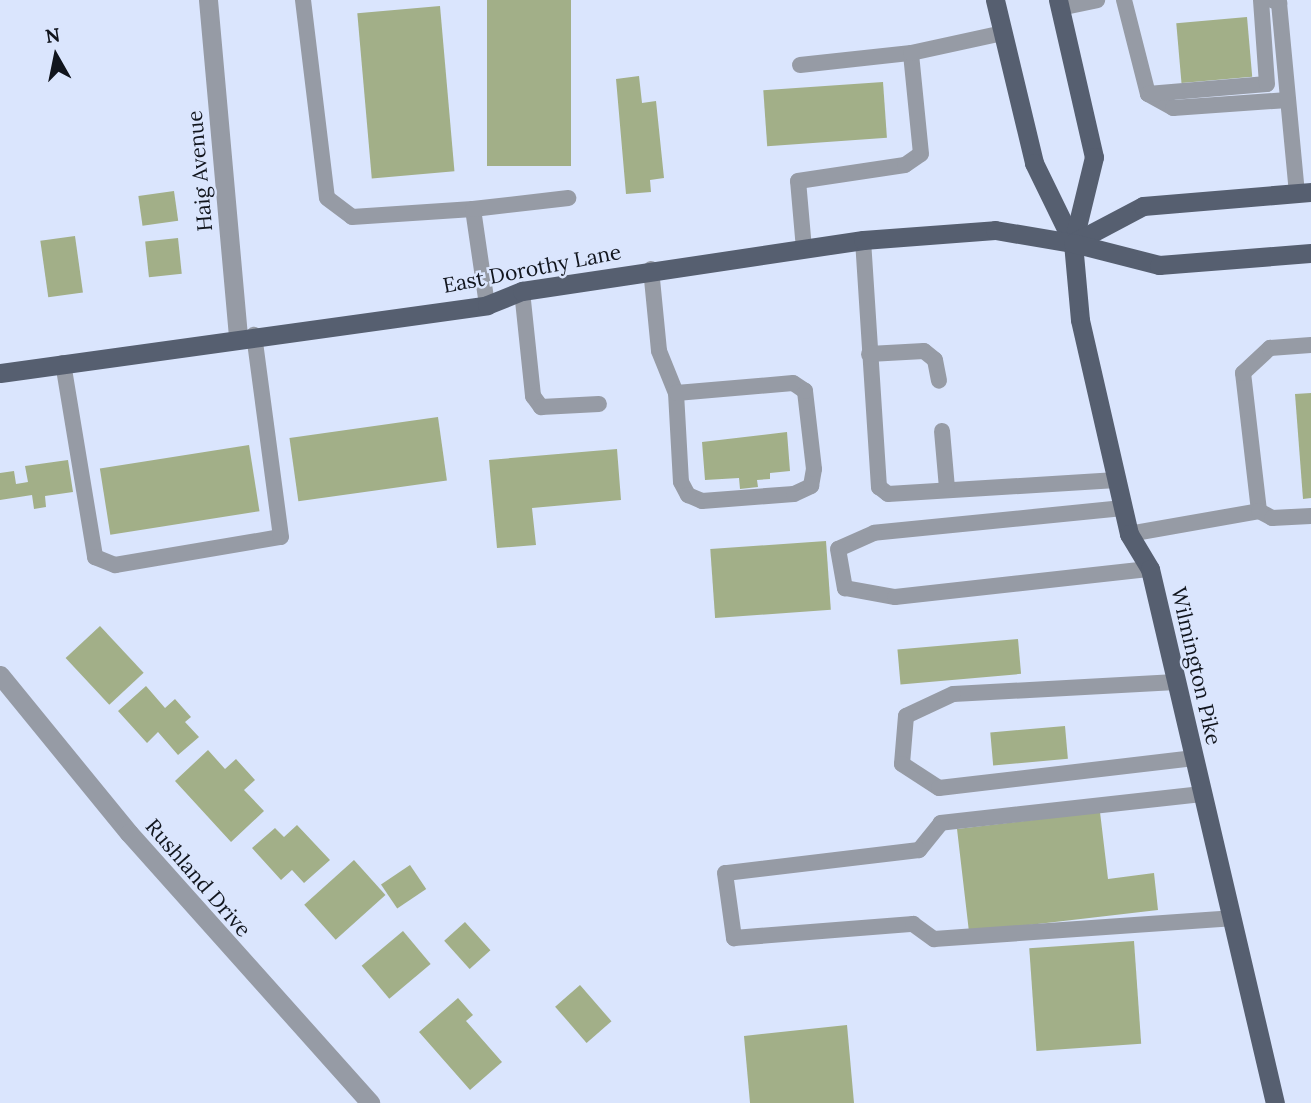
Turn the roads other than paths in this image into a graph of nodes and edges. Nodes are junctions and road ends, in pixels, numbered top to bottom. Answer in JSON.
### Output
{"nodes":[{"id":1,"x":208,"y":0,"type":"edge"},
{"id":2,"x":303,"y":0,"type":"edge"},
{"id":3,"x":995,"y":0,"type":"edge"},
{"id":4,"x":1097,"y":0,"type":"edge"},
{"id":5,"x":1124,"y":0,"type":"edge"},
{"id":6,"x":1261,"y":0,"type":"edge"},
{"id":7,"x":1272,"y":0,"type":"edge"},
{"id":8,"x":1059,"y":4,"type":"edge"},
{"id":9,"x":1003,"y":33,"type":"junction"},
{"id":10,"x":911,"y":53,"type":"junction"},
{"id":11,"x":800,"y":65,"type":"dead end"},
{"id":12,"x":1148,"y":94,"type":"junction"},
{"id":13,"x":1288,"y":100,"type":"junction"},
{"id":14,"x":1304,"y":193,"type":"edge"},
{"id":15,"x":568,"y":198,"type":"dead end"},
{"id":16,"x":473,"y":209,"type":"junction"},
{"id":17,"x":863,"y":240,"type":"junction"},
{"id":18,"x":1073,"y":243,"type":"junction"},
{"id":19,"x":804,"y":249,"type":"junction"},
{"id":20,"x":1311,"y":253,"type":"edge"},
{"id":21,"x":651,"y":269,"type":"junction"},
{"id":22,"x":523,"y":290,"type":"junction"},
{"id":23,"x":487,"y":305,"type":"junction"},
{"id":24,"x":246,"y":336,"type":"junction"},
{"id":25,"x":1311,"y":345,"type":"edge"},
{"id":26,"x":869,"y":354,"type":"junction"},
{"id":27,"x":63,"y":363,"type":"junction"},
{"id":28,"x":0,"y":373,"type":"edge"},
{"id":29,"x":939,"y":381,"type":"dead end"},
{"id":30,"x":676,"y":393,"type":"junction"},
{"id":31,"x":599,"y":404,"type":"dead end"},
{"id":32,"x":942,"y":431,"type":"dead end"},
{"id":33,"x":1117,"y":480,"type":"junction"},
{"id":34,"x":947,"y":488,"type":"junction"},
{"id":35,"x":1123,"y":508,"type":"junction"},
{"id":36,"x":1259,"y":511,"type":"junction"},
{"id":37,"x":1311,"y":516,"type":"edge"},
{"id":38,"x":1129,"y":534,"type":"junction"},
{"id":39,"x":1150,"y":569,"type":"junction"},
{"id":40,"x":0,"y":675,"type":"edge"},
{"id":41,"x":1176,"y":682,"type":"junction"},
{"id":42,"x":1194,"y":758,"type":"junction"},
{"id":43,"x":1202,"y":794,"type":"junction"},
{"id":44,"x":1231,"y":918,"type":"junction"},
{"id":45,"x":370,"y":1103,"type":"edge"},
{"id":46,"x":1275,"y":1103,"type":"edge"}],
"edges":[{"from":1,"to":24,"type":"street","name":"Haig Avenue"},
{"from":2,"to":16,"type":"lane"},
{"from":3,"to":9,"type":"main road","name":"Wilmington Pike"},
{"from":4,"to":8,"type":"lane"},
{"from":5,"to":12,"type":"lane"},
{"from":6,"to":12,"type":"lane"},
{"from":7,"to":13,"type":"lane"},
{"from":8,"to":18,"type":"main road","name":"Wilmington Pike"},
{"from":9,"to":10,"type":"lane"},
{"from":9,"to":18,"type":"main road","name":"Wilmington Pike"},
{"from":10,"to":11,"type":"lane"},
{"from":10,"to":19,"type":"lane"},
{"from":12,"to":13,"type":"lane"},
{"from":13,"to":14,"type":"lane"},
{"from":14,"to":18,"type":"main road"},
{"from":15,"to":16,"type":"lane"},
{"from":16,"to":23,"type":"lane"},
{"from":17,"to":18,"type":"main road","name":"East Dorothy Lane"},
{"from":17,"to":19,"type":"main road","name":"East Dorothy Lane"},
{"from":17,"to":26,"type":"lane"},
{"from":18,"to":20,"type":"main road","name":"East Dorothy Lane"},
{"from":18,"to":33,"type":"main road","name":"Wilmington Pike"},
{"from":19,"to":21,"type":"main road","name":"East Dorothy Lane"},
{"from":21,"to":22,"type":"main road","name":"East Dorothy Lane"},
{"from":21,"to":30,"type":"lane"},
{"from":22,"to":23,"type":"main road","name":"East Dorothy Lane"},
{"from":22,"to":31,"type":"lane"},
{"from":23,"to":24,"type":"main road","name":"East Dorothy Lane"},
{"from":24,"to":27,"type":"main road","name":"East Dorothy Lane"},
{"from":24,"to":27,"type":"lane"},
{"from":25,"to":36,"type":"lane"},
{"from":26,"to":29,"type":"lane"},
{"from":26,"to":34,"type":"lane"},
{"from":27,"to":28,"type":"main road","name":"East Dorothy Lane"},
{"from":30,"to":30,"type":"lane"},
{"from":32,"to":34,"type":"lane"},
{"from":33,"to":34,"type":"lane"},
{"from":33,"to":35,"type":"main road","name":"Wilmington Pike"},
{"from":35,"to":38,"type":"main road","name":"Wilmington Pike"},
{"from":35,"to":39,"type":"lane"},
{"from":36,"to":37,"type":"lane"},
{"from":36,"to":38,"type":"lane"},
{"from":38,"to":39,"type":"main road","name":"Wilmington Pike"},
{"from":39,"to":41,"type":"main road","name":"Wilmington Pike"},
{"from":40,"to":45,"type":"street","name":"Rushland Drive"},
{"from":41,"to":42,"type":"main road","name":"Wilmington Pike"},
{"from":41,"to":42,"type":"lane"},
{"from":42,"to":43,"type":"main road","name":"Wilmington Pike"},
{"from":43,"to":44,"type":"main road","name":"Wilmington Pike"},
{"from":43,"to":44,"type":"lane"},
{"from":44,"to":46,"type":"main road","name":"Wilmington Pike"}]}
